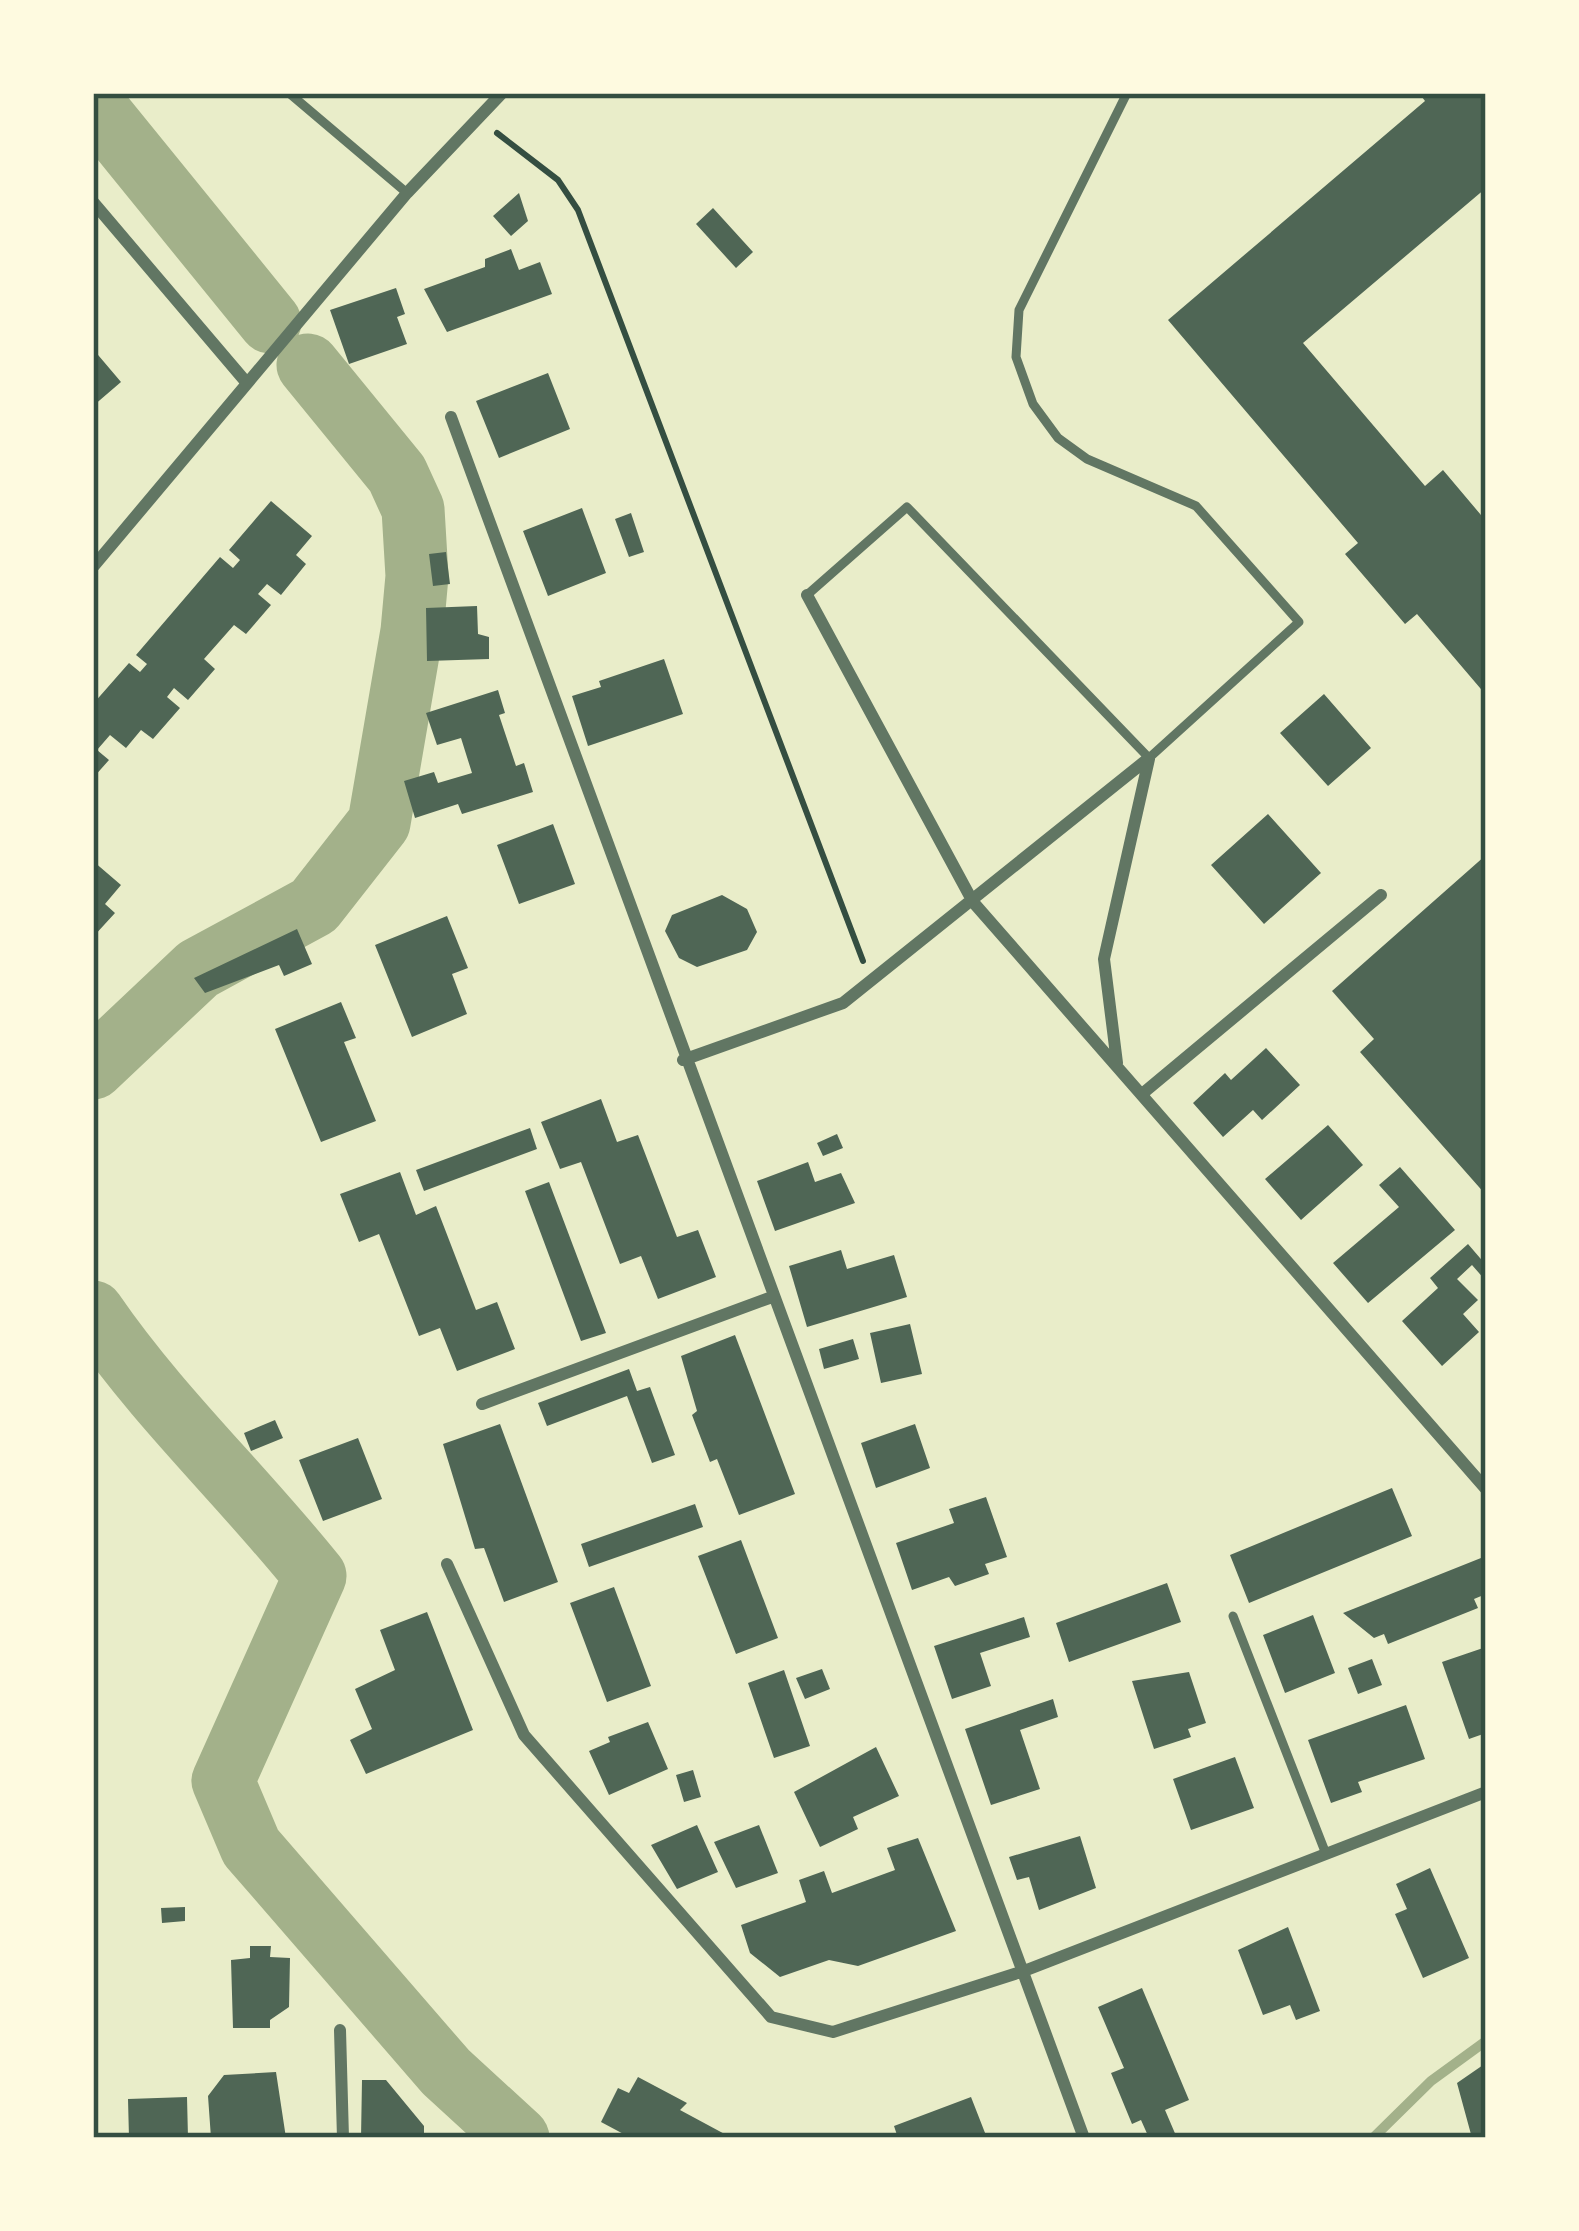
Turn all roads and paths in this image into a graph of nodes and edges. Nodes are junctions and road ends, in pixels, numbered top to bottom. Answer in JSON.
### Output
{"nodes":[{"id":1,"x":289,"y":93,"type":"edge"},
{"id":2,"x":502,"y":93,"type":"edge"},
{"id":3,"x":1127,"y":93,"type":"edge"},
{"id":4,"x":479,"y":120,"type":"junction"},
{"id":5,"x":407,"y":194,"type":"junction"},
{"id":6,"x":93,"y":202,"type":"edge"},
{"id":7,"x":247,"y":382,"type":"junction"},
{"id":8,"x":451,"y":417,"type":"dead end"},
{"id":9,"x":93,"y":566,"type":"edge"},
{"id":10,"x":807,"y":595,"type":"joint"},
{"id":11,"x":1149,"y":758,"type":"junction"},
{"id":12,"x":1381,"y":895,"type":"dead end"},
{"id":13,"x":973,"y":902,"type":"junction"},
{"id":14,"x":870,"y":981,"type":"junction"},
{"id":15,"x":683,"y":1060,"type":"junction"},
{"id":16,"x":1117,"y":1066,"type":"junction"},
{"id":17,"x":1142,"y":1094,"type":"junction"},
{"id":18,"x":772,"y":1297,"type":"junction"},
{"id":19,"x":482,"y":1404,"type":"dead end"},
{"id":20,"x":1486,"y":1489,"type":"edge"},
{"id":21,"x":447,"y":1564,"type":"dead end"},
{"id":22,"x":1233,"y":1616,"type":"dead end"},
{"id":23,"x":1486,"y":1792,"type":"edge"},
{"id":24,"x":1326,"y":1854,"type":"junction"},
{"id":25,"x":1024,"y":1971,"type":"junction"},
{"id":26,"x":340,"y":2030,"type":"dead end"},
{"id":27,"x":343,"y":2138,"type":"edge"},
{"id":28,"x":1084,"y":2138,"type":"edge"}],
"edges":[{"from":1,"to":5,"type":"lane"},
{"from":2,"to":4,"type":"street"},
{"from":3,"to":11,"type":"lane"},
{"from":4,"to":5,"type":"street"},
{"from":4,"to":14,"type":"path"},
{"from":5,"to":7,"type":"street"},
{"from":6,"to":7,"type":"street"},
{"from":7,"to":9,"type":"street"},
{"from":8,"to":15,"type":"street"},
{"from":10,"to":11,"type":"lane"},
{"from":10,"to":13,"type":"street"},
{"from":11,"to":13,"type":"street"},
{"from":11,"to":16,"type":"street"},
{"from":12,"to":17,"type":"street"},
{"from":13,"to":14,"type":"street"},
{"from":13,"to":16,"type":"street"},
{"from":14,"to":15,"type":"street"},
{"from":15,"to":18,"type":"street"},
{"from":16,"to":17,"type":"street"},
{"from":17,"to":20,"type":"street"},
{"from":18,"to":19,"type":"street"},
{"from":18,"to":25,"type":"street"},
{"from":21,"to":25,"type":"street"},
{"from":22,"to":24,"type":"lane"},
{"from":23,"to":24,"type":"street"},
{"from":24,"to":25,"type":"street"},
{"from":25,"to":28,"type":"street"},
{"from":26,"to":27,"type":"street"}]}
